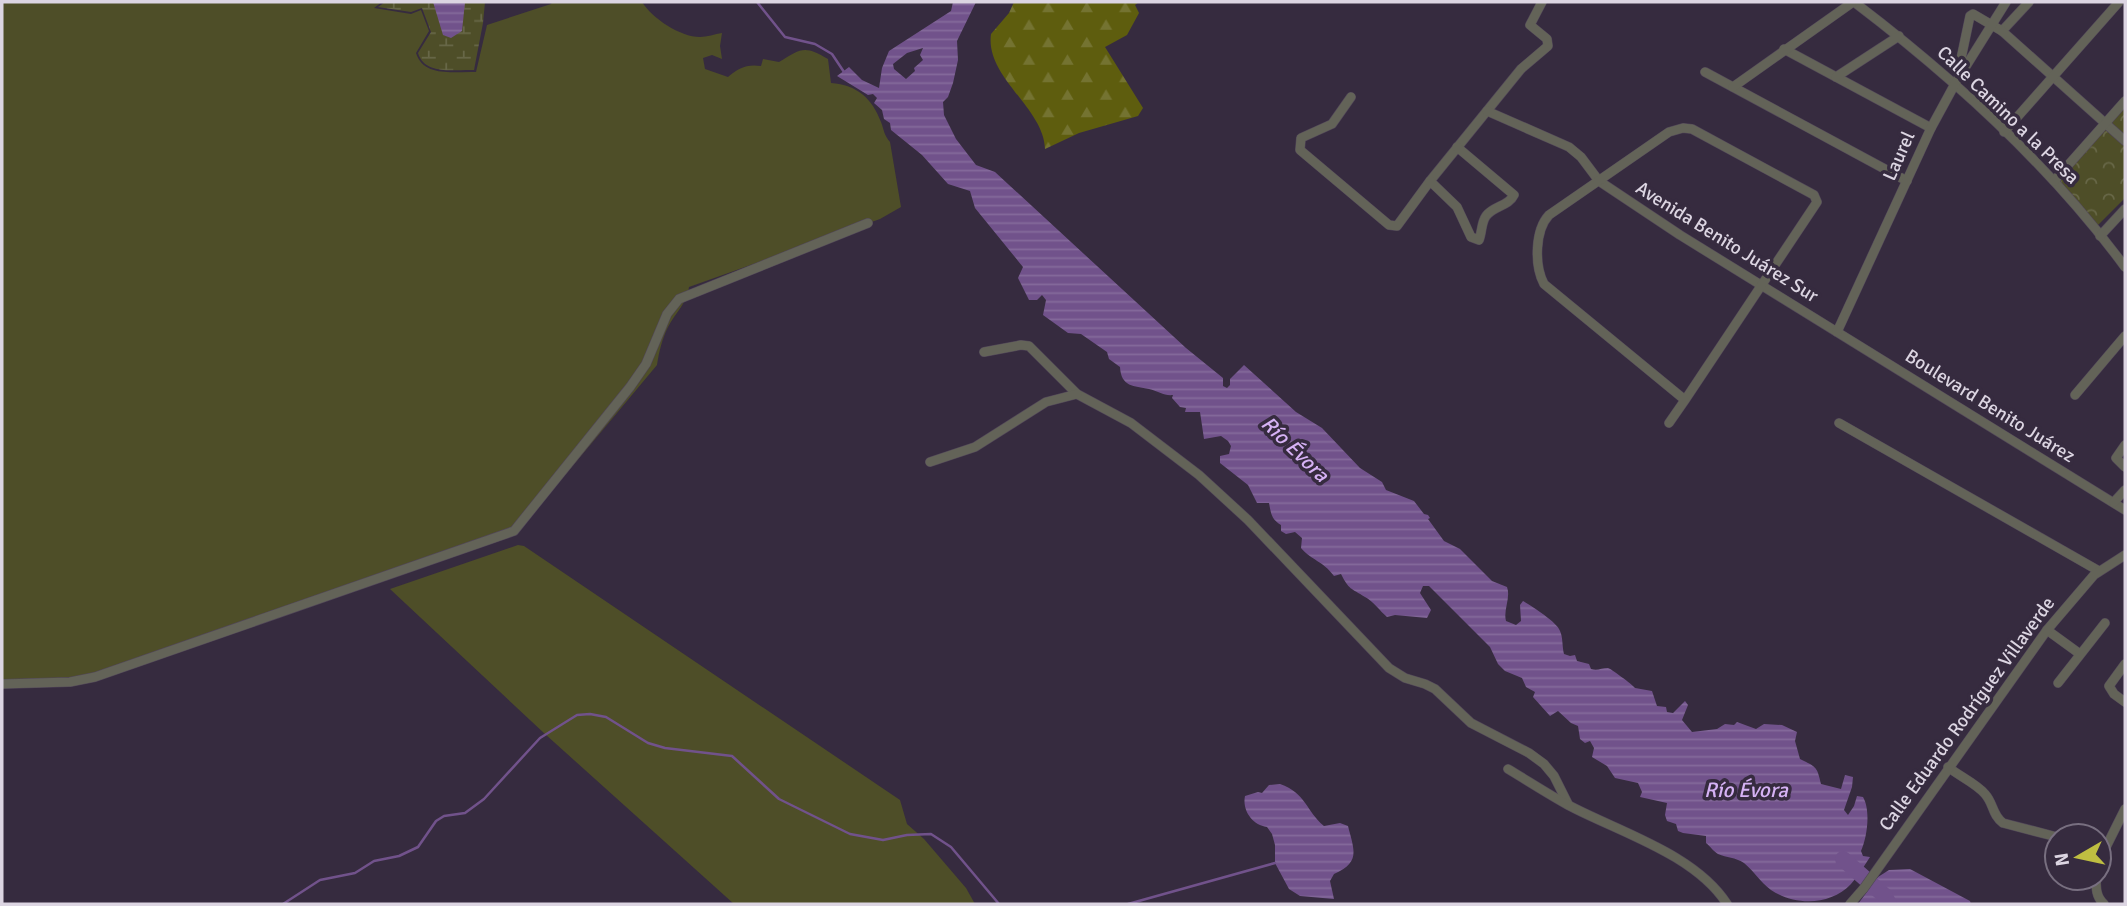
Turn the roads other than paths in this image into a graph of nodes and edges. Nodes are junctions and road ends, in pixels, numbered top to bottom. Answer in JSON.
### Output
{"nodes":[{"id":1,"x":1542,"y":2,"type":"edge"},
{"id":2,"x":1854,"y":2,"type":"edge"},
{"id":3,"x":2006,"y":2,"type":"edge"},
{"id":4,"x":2029,"y":2,"type":"edge"},
{"id":5,"x":2119,"y":2,"type":"edge"},
{"id":6,"x":1991,"y":26,"type":"junction"},
{"id":7,"x":2002,"y":32,"type":"junction"},
{"id":8,"x":1899,"y":36,"type":"junction"},
{"id":9,"x":1784,"y":49,"type":"junction"},
{"id":10,"x":1705,"y":72,"type":"dead end"},
{"id":11,"x":1836,"y":77,"type":"junction"},
{"id":12,"x":2053,"y":77,"type":"junction"},
{"id":13,"x":1956,"y":83,"type":"junction"},
{"id":14,"x":1733,"y":87,"type":"junction"},
{"id":15,"x":1351,"y":97,"type":"dead end"},
{"id":16,"x":2125,"y":101,"type":"edge"},
{"id":17,"x":1487,"y":111,"type":"junction"},
{"id":18,"x":2105,"y":124,"type":"junction"},
{"id":19,"x":1931,"y":128,"type":"junction"},
{"id":20,"x":2004,"y":132,"type":"junction"},
{"id":21,"x":2125,"y":141,"type":"edge"},
{"id":22,"x":1457,"y":147,"type":"junction"},
{"id":23,"x":1430,"y":181,"type":"junction"},
{"id":24,"x":1599,"y":181,"type":"junction"},
{"id":25,"x":1908,"y":181,"type":"junction"},
{"id":26,"x":2054,"y":181,"type":"junction"},
{"id":27,"x":2125,"y":208,"type":"edge"},
{"id":28,"x":868,"y":223,"type":"dead end"},
{"id":29,"x":2100,"y":236,"type":"junction"},
{"id":30,"x":2125,"y":267,"type":"edge"},
{"id":31,"x":1761,"y":285,"type":"junction"},
{"id":32,"x":1837,"y":332,"type":"junction"},
{"id":33,"x":2125,"y":336,"type":"edge"},
{"id":34,"x":984,"y":352,"type":"dead end"},
{"id":35,"x":1077,"y":394,"type":"junction"},
{"id":36,"x":2075,"y":395,"type":"dead end"},
{"id":37,"x":1685,"y":400,"type":"junction"},
{"id":38,"x":1669,"y":423,"type":"dead end"},
{"id":39,"x":1839,"y":423,"type":"dead end"},
{"id":40,"x":2125,"y":445,"type":"edge"},
{"id":41,"x":930,"y":462,"type":"dead end"},
{"id":42,"x":2125,"y":467,"type":"edge"},
{"id":43,"x":2125,"y":490,"type":"edge"},
{"id":44,"x":2113,"y":502,"type":"junction"},
{"id":45,"x":2125,"y":510,"type":"edge"},
{"id":46,"x":2125,"y":555,"type":"edge"},
{"id":47,"x":2099,"y":571,"type":"junction"},
{"id":48,"x":2105,"y":623,"type":"dead end"},
{"id":49,"x":2047,"y":630,"type":"junction"},
{"id":50,"x":2080,"y":654,"type":"junction"},
{"id":51,"x":2125,"y":664,"type":"edge"},
{"id":52,"x":2058,"y":683,"type":"dead end"},
{"id":53,"x":2,"y":684,"type":"edge"},
{"id":54,"x":2125,"y":702,"type":"edge"},
{"id":55,"x":1948,"y":767,"type":"junction"},
{"id":56,"x":1508,"y":769,"type":"dead end"},
{"id":57,"x":1568,"y":804,"type":"junction"},
{"id":58,"x":2125,"y":809,"type":"edge"},
{"id":59,"x":2043,"y":833,"type":"edge"},
{"id":60,"x":2113,"y":833,"type":"edge"},
{"id":61,"x":1727,"y":904,"type":"edge"},
{"id":62,"x":1850,"y":904,"type":"edge"}],
"edges":[{"from":1,"to":17,"type":"street"},
{"from":2,"to":8,"type":"street","name":"Calle Camino a la Presa"},
{"from":2,"to":9,"type":"street"},
{"from":3,"to":6,"type":"street","name":"Laurel"},
{"from":4,"to":7,"type":"street"},
{"from":5,"to":12,"type":"street"},
{"from":6,"to":7,"type":"street"},
{"from":6,"to":13,"type":"street","name":"Laurel"},
{"from":6,"to":13,"type":"street"},
{"from":7,"to":12,"type":"street"},
{"from":8,"to":11,"type":"street"},
{"from":8,"to":13,"type":"street","name":"Calle Camino a la Presa"},
{"from":9,"to":11,"type":"street"},
{"from":9,"to":14,"type":"street"},
{"from":10,"to":14,"type":"street"},
{"from":11,"to":19,"type":"street"},
{"from":12,"to":18,"type":"street"},
{"from":12,"to":20,"type":"street"},
{"from":13,"to":19,"type":"street","name":"Laurel"},
{"from":13,"to":20,"type":"street","name":"Calle Camino a la Presa"},
{"from":14,"to":25,"type":"street"},
{"from":15,"to":23,"type":"street"},
{"from":16,"to":18,"type":"street"},
{"from":17,"to":22,"type":"street"},
{"from":17,"to":24,"type":"street","name":"Avenida Benito Juárez Sur"},
{"from":18,"to":21,"type":"street"},
{"from":18,"to":26,"type":"street"},
{"from":19,"to":25,"type":"street","name":"Laurel"},
{"from":20,"to":26,"type":"street","name":"Calle Camino a la Presa"},
{"from":22,"to":23,"type":"street"},
{"from":22,"to":23,"type":"street"},
{"from":24,"to":31,"type":"street","name":"Avenida Benito Juárez Sur"},
{"from":24,"to":31,"type":"street"},
{"from":24,"to":37,"type":"street"},
{"from":25,"to":32,"type":"street","name":"Laurel"},
{"from":26,"to":29,"type":"street","name":"Calle Camino a la Presa"},
{"from":27,"to":29,"type":"street"},
{"from":28,"to":53,"type":"street"},
{"from":29,"to":30,"type":"street","name":"Calle Camino a la Presa"},
{"from":31,"to":32,"type":"street","name":"Avenida Benito Juárez Sur"},
{"from":31,"to":37,"type":"street"},
{"from":32,"to":44,"type":"street","name":"Boulevard Benito Juárez"},
{"from":33,"to":36,"type":"street"},
{"from":34,"to":35,"type":"street"},
{"from":35,"to":41,"type":"street"},
{"from":35,"to":57,"type":"street"},
{"from":37,"to":38,"type":"street"},
{"from":39,"to":47,"type":"street"},
{"from":40,"to":42,"type":"street"},
{"from":43,"to":44,"type":"street"},
{"from":44,"to":45,"type":"street","name":"Boulevard Benito Juárez"},
{"from":46,"to":47,"type":"street","name":"Calle Eduardo Rodríguez Villaverde"},
{"from":47,"to":49,"type":"street","name":"Calle Eduardo Rodríguez Villaverde"},
{"from":48,"to":50,"type":"street"},
{"from":49,"to":50,"type":"street"},
{"from":49,"to":55,"type":"street","name":"Calle Eduardo Rodríguez Villaverde"},
{"from":50,"to":52,"type":"street"},
{"from":51,"to":54,"type":"street"},
{"from":55,"to":59,"type":"street"},
{"from":55,"to":62,"type":"street","name":"Calle Eduardo Rodríguez Villaverde"},
{"from":56,"to":57,"type":"street"},
{"from":57,"to":61,"type":"street"},
{"from":58,"to":60,"type":"street"}]}
